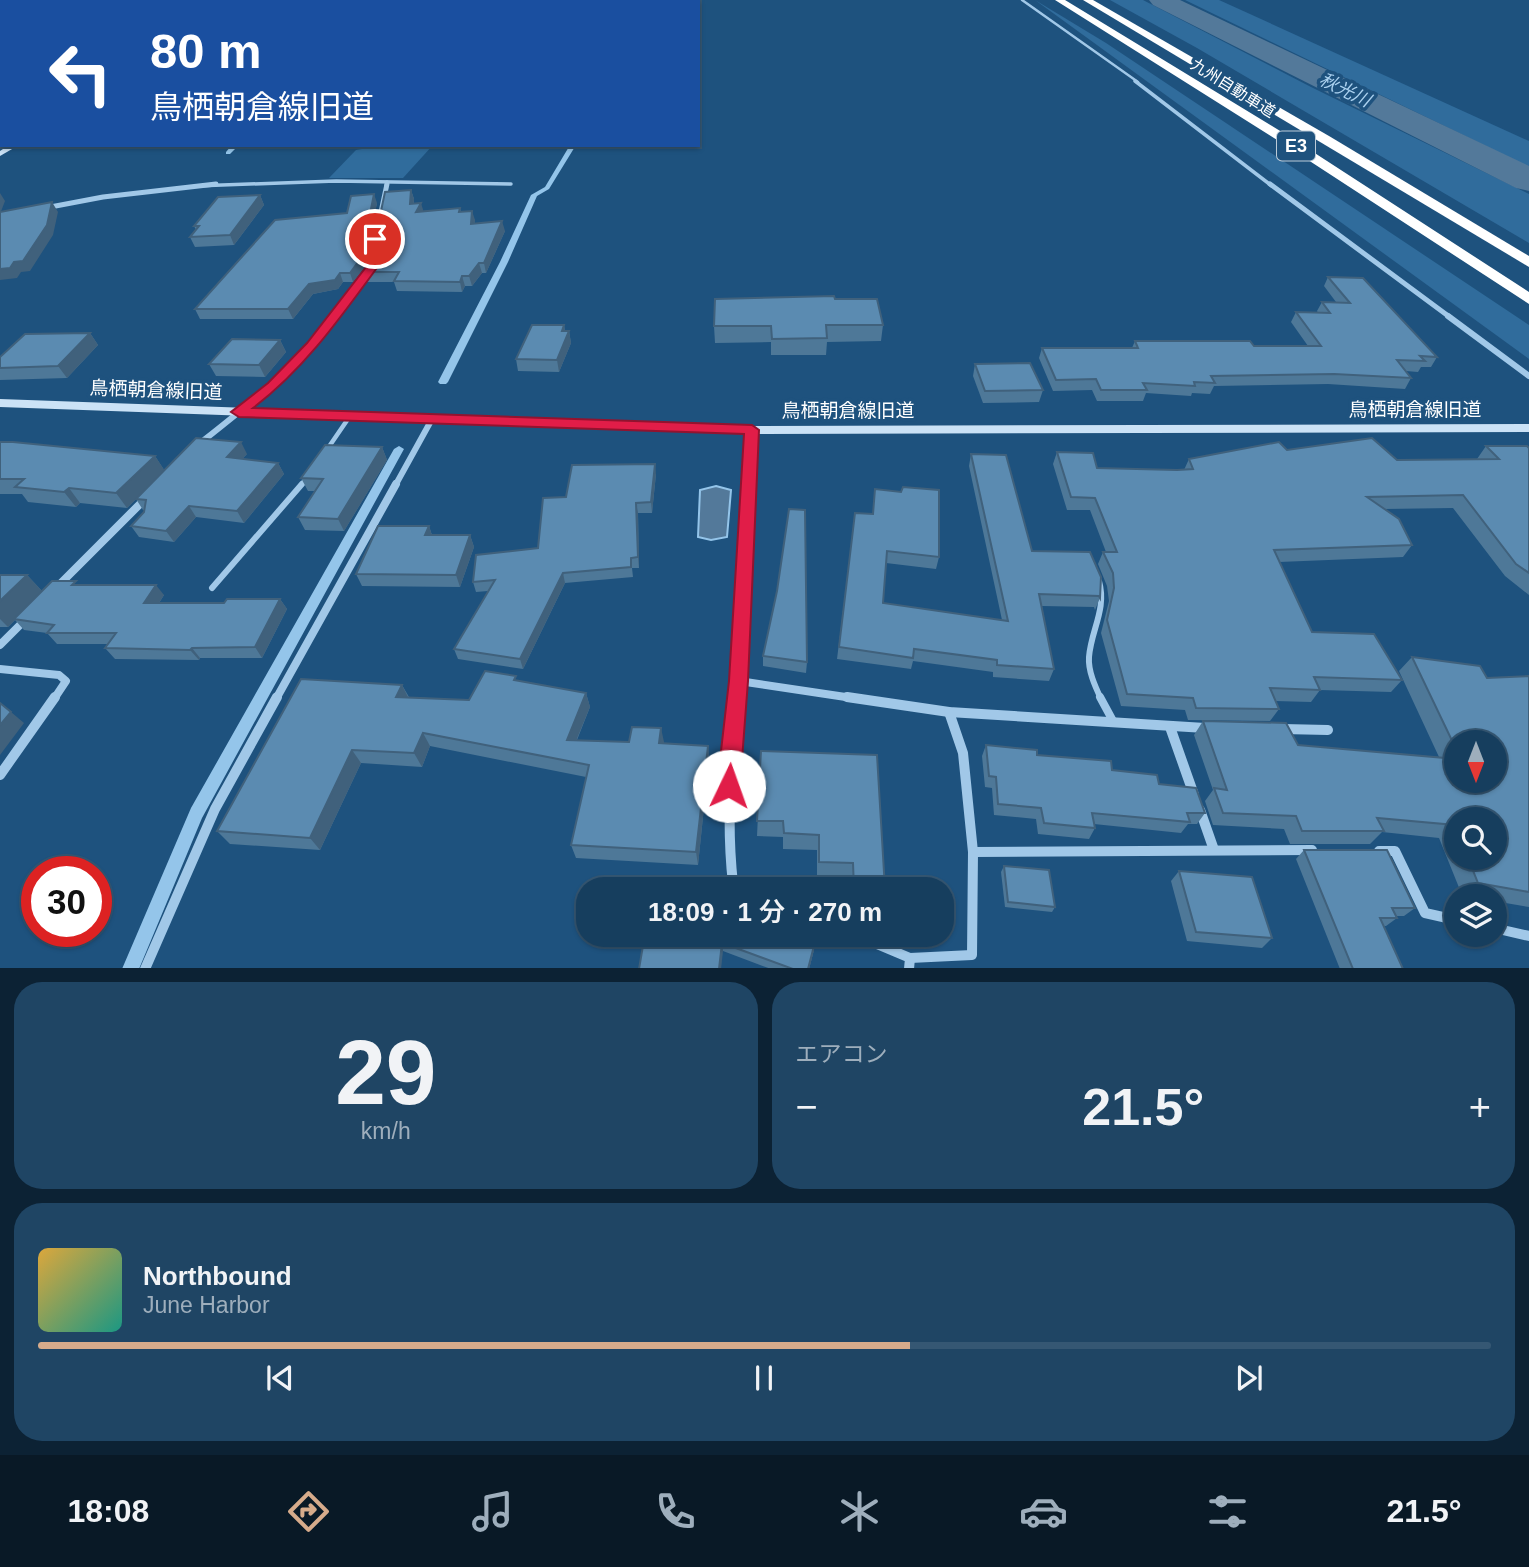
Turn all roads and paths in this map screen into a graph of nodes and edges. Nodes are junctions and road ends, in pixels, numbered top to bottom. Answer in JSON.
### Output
{"nodes":[{"id":1,"x":1022,"y":0,"type":"edge"},
{"id":2,"x":1059,"y":0,"type":"edge"},
{"id":3,"x":1087,"y":0,"type":"edge"},
{"id":4,"x":387,"y":182,"type":"junction"},
{"id":5,"x":512,"y":184,"type":"dead end"},
{"id":6,"x":38,"y":210,"type":"edge"},
{"id":7,"x":1529,"y":262,"type":"edge"},
{"id":8,"x":1529,"y":299,"type":"edge"},
{"id":9,"x":1529,"y":376,"type":"edge"},
{"id":10,"x":0,"y":403,"type":"edge"},
{"id":11,"x":239,"y":412,"type":"junction"},
{"id":12,"x":350,"y":416,"type":"junction"},
{"id":13,"x":432,"y":419,"type":"junction"},
{"id":14,"x":1529,"y":428,"type":"edge"},
{"id":15,"x":752,"y":430,"type":"junction"},
{"id":16,"x":189,"y":454,"type":"edge"},
{"id":17,"x":322,"y":456,"type":"edge"},
{"id":18,"x":308,"y":476,"type":"edge"},
{"id":19,"x":150,"y":493,"type":"edge"},
{"id":20,"x":1097,"y":576,"type":"edge"},
{"id":21,"x":212,"y":589,"type":"dead end"},
{"id":22,"x":55,"y":590,"type":"edge"},
{"id":23,"x":27,"y":618,"type":"edge"},
{"id":24,"x":0,"y":645,"type":"edge"},
{"id":25,"x":0,"y":670,"type":"edge"},
{"id":26,"x":738,"y":681,"type":"junction"},
{"id":27,"x":949,"y":712,"type":"junction"},
{"id":28,"x":1114,"y":724,"type":"junction"},
{"id":29,"x":1170,"y":727,"type":"junction"},
{"id":30,"x":1223,"y":728,"type":"edge"},
{"id":31,"x":1275,"y":729,"type":"edge"},
{"id":32,"x":1328,"y":730,"type":"dead end"},
{"id":33,"x":0,"y":775,"type":"edge"},
{"id":34,"x":1214,"y":850,"type":"junction"},
{"id":35,"x":1325,"y":851,"type":"edge"},
{"id":36,"x":1367,"y":851,"type":"edge"},
{"id":37,"x":973,"y":852,"type":"junction"},
{"id":38,"x":732,"y":877,"type":"edge"},
{"id":39,"x":1444,"y":917,"type":"edge"},
{"id":40,"x":1507,"y":931,"type":"edge"},
{"id":41,"x":1529,"y":936,"type":"edge"},
{"id":42,"x":878,"y":947,"type":"edge"},
{"id":43,"x":909,"y":963,"type":"edge"},
{"id":44,"x":145,"y":968,"type":"edge"}],
"edges":[{"from":1,"to":9,"type":"street"},
{"from":2,"to":8,"type":"highway","name":"九州自動車道","number":"E3"},
{"from":3,"to":7,"type":"highway","name":"九州自動車道","number":"E3"},
{"from":4,"to":5,"type":"street"},
{"from":4,"to":6,"type":"street"},
{"from":4,"to":11,"type":"street"},
{"from":10,"to":11,"type":"street","name":"鳥栖朝倉線旧道"},
{"from":11,"to":12,"type":"street","name":"鳥栖朝倉線旧道"},
{"from":11,"to":16,"type":"street"},
{"from":12,"to":13,"type":"street","name":"鳥栖朝倉線旧道"},
{"from":12,"to":17,"type":"lane"},
{"from":13,"to":15,"type":"street","name":"鳥栖朝倉線旧道"},
{"from":13,"to":44,"type":"street"},
{"from":14,"to":15,"type":"street","name":"鳥栖朝倉線旧道"},
{"from":15,"to":26,"type":"street"},
{"from":18,"to":21,"type":"lane"},
{"from":19,"to":22,"type":"street"},
{"from":20,"to":28,"type":"lane"},
{"from":23,"to":24,"type":"street"},
{"from":25,"to":33,"type":"street"},
{"from":26,"to":27,"type":"street"},
{"from":26,"to":38,"type":"street"},
{"from":27,"to":28,"type":"street"},
{"from":27,"to":37,"type":"street"},
{"from":28,"to":29,"type":"street"},
{"from":29,"to":30,"type":"street"},
{"from":29,"to":34,"type":"street"},
{"from":31,"to":32,"type":"street"},
{"from":34,"to":35,"type":"street"},
{"from":34,"to":37,"type":"street"},
{"from":36,"to":39,"type":"street"},
{"from":37,"to":43,"type":"street"},
{"from":40,"to":41,"type":"street"},
{"from":42,"to":43,"type":"street"}]}
